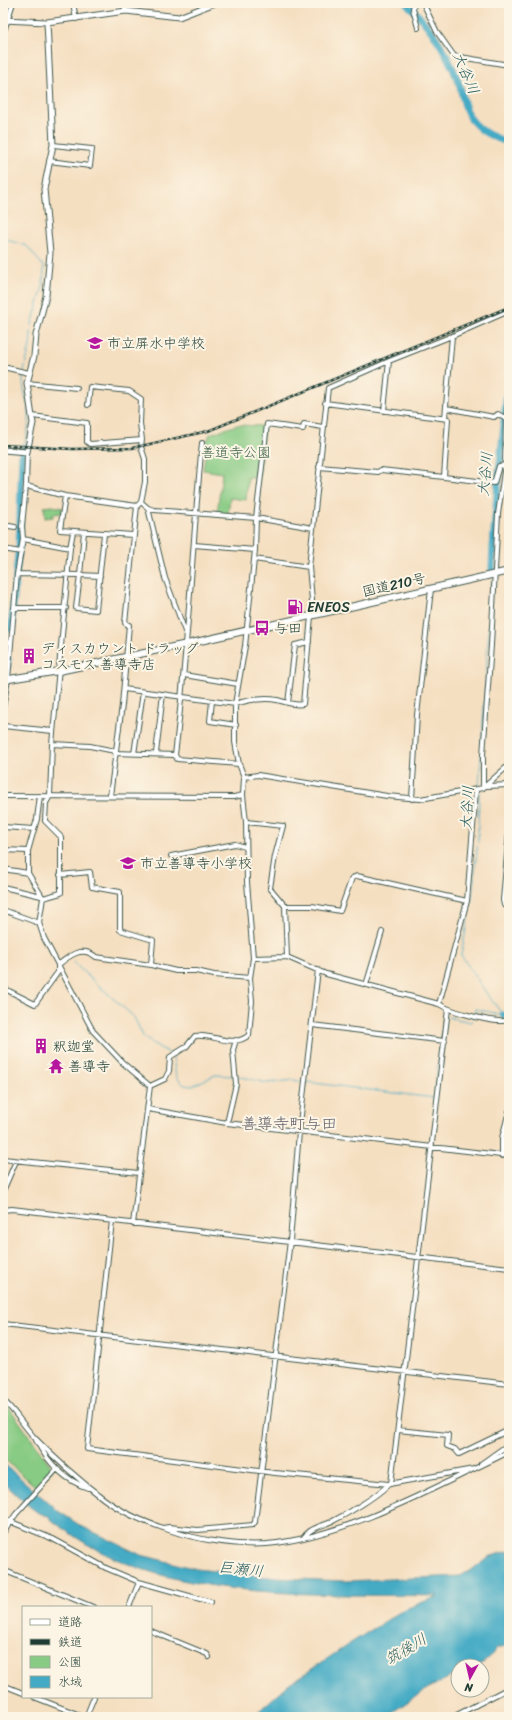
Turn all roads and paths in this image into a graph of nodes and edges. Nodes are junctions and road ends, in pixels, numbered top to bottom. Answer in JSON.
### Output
{"nodes":[{"id":1,"x":13,"y":3,"type":"edge"},
{"id":2,"x":73,"y":3,"type":"edge"},
{"id":3,"x":123,"y":3,"type":"edge"},
{"id":4,"x":215,"y":3,"type":"edge"},
{"id":5,"x":414,"y":3,"type":"edge"},
{"id":6,"x":423,"y":3,"type":"edge"},
{"id":7,"x":126,"y":11,"type":"junction"},
{"id":8,"x":76,"y":19,"type":"junction"},
{"id":9,"x":5,"y":20,"type":"edge"},
{"id":10,"x":47,"y":22,"type":"junction"},
{"id":11,"x":418,"y":28,"type":"dead end"},
{"id":12,"x":3,"y":34,"type":"edge"},
{"id":13,"x":509,"y":65,"type":"edge"},
{"id":14,"x":53,"y":145,"type":"junction"},
{"id":15,"x":49,"y":161,"type":"junction"},
{"id":16,"x":509,"y":311,"type":"edge"},
{"id":17,"x":452,"y":336,"type":"junction"},
{"id":18,"x":389,"y":361,"type":"junction"},
{"id":19,"x":3,"y":367,"type":"edge"},
{"id":20,"x":25,"y":372,"type":"junction"},
{"id":21,"x":27,"y":383,"type":"junction"},
{"id":22,"x":77,"y":388,"type":"dead end"},
{"id":23,"x":509,"y":390,"type":"edge"},
{"id":24,"x":325,"y":403,"type":"junction"},
{"id":25,"x":88,"y":405,"type":"dead end"},
{"id":26,"x":446,"y":408,"type":"junction"},
{"id":27,"x":384,"y":411,"type":"junction"},
{"id":28,"x":32,"y":416,"type":"junction"},
{"id":29,"x":445,"y":418,"type":"junction"},
{"id":30,"x":506,"y":419,"type":"junction"},
{"id":31,"x":509,"y":426,"type":"edge"},
{"id":32,"x":323,"y":427,"type":"junction"},
{"id":33,"x":506,"y":435,"type":"junction"},
{"id":34,"x":142,"y":440,"type":"junction"},
{"id":35,"x":202,"y":443,"type":"dead end"},
{"id":36,"x":3,"y":450,"type":"edge"},
{"id":37,"x":27,"y":452,"type":"junction"},
{"id":38,"x":505,"y":465,"type":"junction"},
{"id":39,"x":319,"y":467,"type":"junction"},
{"id":40,"x":509,"y":471,"type":"edge"},
{"id":41,"x":444,"y":477,"type":"junction"},
{"id":42,"x":26,"y":486,"type":"junction"},
{"id":43,"x":65,"y":496,"type":"junction"},
{"id":44,"x":141,"y":502,"type":"junction"},
{"id":45,"x":137,"y":506,"type":"junction"},
{"id":46,"x":148,"y":508,"type":"junction"},
{"id":47,"x":195,"y":513,"type":"junction"},
{"id":48,"x":256,"y":518,"type":"junction"},
{"id":49,"x":3,"y":524,"type":"edge"},
{"id":50,"x":15,"y":527,"type":"dead end"},
{"id":51,"x":313,"y":528,"type":"junction"},
{"id":52,"x":73,"y":532,"type":"junction"},
{"id":53,"x":84,"y":532,"type":"junction"},
{"id":54,"x":104,"y":534,"type":"junction"},
{"id":55,"x":133,"y":535,"type":"junction"},
{"id":56,"x":23,"y":539,"type":"junction"},
{"id":57,"x":194,"y":545,"type":"junction"},
{"id":58,"x":70,"y":548,"type":"junction"},
{"id":59,"x":3,"y":549,"type":"edge"},
{"id":60,"x":255,"y":550,"type":"junction"},
{"id":61,"x":21,"y":552,"type":"junction"},
{"id":62,"x":254,"y":559,"type":"junction"},
{"id":63,"x":309,"y":567,"type":"junction"},
{"id":64,"x":509,"y":571,"type":"edge"},
{"id":65,"x":17,"y":574,"type":"junction"},
{"id":66,"x":495,"y":574,"type":"junction"},
{"id":67,"x":68,"y":575,"type":"junction"},
{"id":68,"x":80,"y":575,"type":"junction"},
{"id":69,"x":100,"y":576,"type":"junction"},
{"id":70,"x":431,"y":589,"type":"junction"},
{"id":71,"x":14,"y":608,"type":"junction"},
{"id":72,"x":66,"y":608,"type":"junction"},
{"id":73,"x":311,"y":616,"type":"junction"},
{"id":74,"x":246,"y":631,"type":"junction"},
{"id":75,"x":309,"y":642,"type":"junction"},
{"id":76,"x":187,"y":644,"type":"junction"},
{"id":77,"x":126,"y":655,"type":"junction"},
{"id":78,"x":59,"y":671,"type":"junction"},
{"id":79,"x":184,"y":675,"type":"junction"},
{"id":80,"x":5,"y":680,"type":"edge"},
{"id":81,"x":238,"y":684,"type":"junction"},
{"id":82,"x":124,"y":689,"type":"junction"},
{"id":83,"x":143,"y":692,"type":"junction"},
{"id":84,"x":163,"y":694,"type":"junction"},
{"id":85,"x":183,"y":696,"type":"junction"},
{"id":86,"x":212,"y":701,"type":"junction"},
{"id":87,"x":235,"y":704,"type":"junction"},
{"id":88,"x":288,"y":704,"type":"junction"},
{"id":89,"x":3,"y":708,"type":"edge"},
{"id":90,"x":236,"y":725,"type":"junction"},
{"id":91,"x":3,"y":726,"type":"edge"},
{"id":92,"x":53,"y":731,"type":"junction"},
{"id":93,"x":52,"y":744,"type":"junction"},
{"id":94,"x":115,"y":752,"type":"junction"},
{"id":95,"x":156,"y":753,"type":"junction"},
{"id":96,"x":134,"y":754,"type":"junction"},
{"id":97,"x":175,"y":755,"type":"junction"},
{"id":98,"x":239,"y":764,"type":"junction"},
{"id":99,"x":509,"y":765,"type":"edge"},
{"id":100,"x":244,"y":777,"type":"junction"},
{"id":101,"x":509,"y":785,"type":"edge"},
{"id":102,"x":485,"y":787,"type":"junction"},
{"id":103,"x":476,"y":790,"type":"junction"},
{"id":104,"x":243,"y":795,"type":"junction"},
{"id":105,"x":3,"y":796,"type":"edge"},
{"id":106,"x":40,"y":796,"type":"junction"},
{"id":107,"x":50,"y":796,"type":"junction"},
{"id":108,"x":110,"y":796,"type":"junction"},
{"id":109,"x":412,"y":799,"type":"junction"},
{"id":110,"x":246,"y":822,"type":"junction"},
{"id":111,"x":3,"y":827,"type":"edge"},
{"id":112,"x":34,"y":829,"type":"junction"},
{"id":113,"x":509,"y":831,"type":"edge"},
{"id":114,"x":245,"y":847,"type":"junction"},
{"id":115,"x":3,"y":850,"type":"edge"},
{"id":116,"x":28,"y":851,"type":"junction"},
{"id":117,"x":171,"y":856,"type":"dead end"},
{"id":118,"x":3,"y":869,"type":"edge"},
{"id":119,"x":28,"y":873,"type":"junction"},
{"id":120,"x":60,"y":874,"type":"junction"},
{"id":121,"x":3,"y":887,"type":"edge"},
{"id":122,"x":42,"y":897,"type":"junction"},
{"id":123,"x":467,"y":901,"type":"junction"},
{"id":124,"x":285,"y":906,"type":"junction"},
{"id":125,"x":509,"y":907,"type":"edge"},
{"id":126,"x":3,"y":910,"type":"edge"},
{"id":127,"x":39,"y":923,"type":"junction"},
{"id":128,"x":382,"y":932,"type":"dead end"},
{"id":129,"x":287,"y":957,"type":"junction"},
{"id":130,"x":253,"y":958,"type":"junction"},
{"id":131,"x":151,"y":965,"type":"junction"},
{"id":132,"x":58,"y":966,"type":"junction"},
{"id":133,"x":318,"y":970,"type":"junction"},
{"id":134,"x":250,"y":978,"type":"junction"},
{"id":135,"x":366,"y":985,"type":"junction"},
{"id":136,"x":3,"y":988,"type":"edge"},
{"id":137,"x":439,"y":1004,"type":"junction"},
{"id":138,"x":448,"y":1010,"type":"junction"},
{"id":139,"x":508,"y":1022,"type":"edge"},
{"id":140,"x":312,"y":1025,"type":"junction"},
{"id":141,"x":236,"y":1040,"type":"junction"},
{"id":142,"x":445,"y":1041,"type":"junction"},
{"id":143,"x":150,"y":1086,"type":"junction"},
{"id":144,"x":148,"y":1109,"type":"junction"},
{"id":145,"x":509,"y":1112,"type":"edge"},
{"id":146,"x":227,"y":1123,"type":"junction"},
{"id":147,"x":299,"y":1132,"type":"junction"},
{"id":148,"x":433,"y":1147,"type":"junction"},
{"id":149,"x":502,"y":1156,"type":"junction"},
{"id":150,"x":509,"y":1156,"type":"edge"},
{"id":151,"x":3,"y":1159,"type":"edge"},
{"id":152,"x":16,"y":1161,"type":"junction"},
{"id":153,"x":139,"y":1173,"type":"junction"},
{"id":154,"x":4,"y":1191,"type":"edge"},
{"id":155,"x":3,"y":1196,"type":"edge"},
{"id":156,"x":3,"y":1210,"type":"edge"},
{"id":157,"x":112,"y":1221,"type":"junction"},
{"id":158,"x":133,"y":1224,"type":"junction"},
{"id":159,"x":290,"y":1241,"type":"junction"},
{"id":160,"x":419,"y":1257,"type":"junction"},
{"id":161,"x":509,"y":1268,"type":"edge"},
{"id":162,"x":3,"y":1324,"type":"edge"},
{"id":163,"x":99,"y":1336,"type":"junction"},
{"id":164,"x":275,"y":1356,"type":"junction"},
{"id":165,"x":406,"y":1371,"type":"junction"},
{"id":166,"x":509,"y":1384,"type":"edge"},
{"id":167,"x":3,"y":1400,"type":"edge"},
{"id":168,"x":398,"y":1430,"type":"junction"},
{"id":169,"x":509,"y":1430,"type":"edge"},
{"id":170,"x":33,"y":1436,"type":"junction"},
{"id":171,"x":509,"y":1444,"type":"edge"},
{"id":172,"x":509,"y":1452,"type":"edge"},
{"id":173,"x":476,"y":1468,"type":"junction"},
{"id":174,"x":56,"y":1470,"type":"junction"},
{"id":175,"x":260,"y":1470,"type":"junction"},
{"id":176,"x":390,"y":1484,"type":"junction"},
{"id":177,"x":92,"y":1490,"type":"junction"},
{"id":178,"x":9,"y":1521,"type":"junction"},
{"id":179,"x":162,"y":1528,"type":"junction"},
{"id":180,"x":3,"y":1533,"type":"edge"},
{"id":181,"x":304,"y":1537,"type":"junction"},
{"id":182,"x":3,"y":1570,"type":"edge"},
{"id":183,"x":139,"y":1582,"type":"junction"},
{"id":184,"x":211,"y":1602,"type":"dead end"},
{"id":185,"x":91,"y":1606,"type":"edge"},
{"id":186,"x":129,"y":1606,"type":"edge"},
{"id":187,"x":152,"y":1631,"type":"edge"},
{"id":188,"x":210,"y":1657,"type":"dead end"},
{"id":189,"x":3,"y":1685,"type":"edge"},
{"id":190,"x":509,"y":1688,"type":"edge"},
{"id":191,"x":22,"y":1693,"type":"edge"},
{"id":192,"x":37,"y":1698,"type":"edge"},
{"id":193,"x":94,"y":1698,"type":"edge"},
{"id":194,"x":86,"y":1717,"type":"edge"},
{"id":195,"x":453,"y":1717,"type":"edge"}],
"edges":[{"from":1,"to":9,"type":"street"},
{"from":2,"to":8,"type":"street"},
{"from":3,"to":7,"type":"street"},
{"from":4,"to":7,"type":"main road"},
{"from":5,"to":11,"type":"street"},
{"from":6,"to":13,"type":"street"},
{"from":7,"to":8,"type":"main road"},
{"from":8,"to":10,"type":"main road"},
{"from":9,"to":10,"type":"main road"},
{"from":9,"to":12,"type":"street"},
{"from":10,"to":14,"type":"main road"},
{"from":14,"to":15,"type":"main road"},
{"from":14,"to":15,"type":"street"},
{"from":15,"to":20,"type":"main road"},
{"from":16,"to":17,"type":"street"},
{"from":17,"to":18,"type":"street"},
{"from":17,"to":26,"type":"street"},
{"from":18,"to":24,"type":"street"},
{"from":18,"to":27,"type":"street"},
{"from":19,"to":20,"type":"street"},
{"from":20,"to":21,"type":"main road"},
{"from":21,"to":22,"type":"street"},
{"from":21,"to":28,"type":"main road"},
{"from":23,"to":30,"type":"street"},
{"from":24,"to":27,"type":"street"},
{"from":24,"to":32,"type":"street"},
{"from":25,"to":34,"type":"street"},
{"from":26,"to":29,"type":"street"},
{"from":26,"to":30,"type":"street"},
{"from":27,"to":29,"type":"street"},
{"from":28,"to":34,"type":"street"},
{"from":28,"to":37,"type":"main road"},
{"from":29,"to":41,"type":"street"},
{"from":30,"to":31,"type":"street"},
{"from":30,"to":33,"type":"street"},
{"from":31,"to":33,"type":"street"},
{"from":32,"to":39,"type":"street"},
{"from":32,"to":48,"type":"street"},
{"from":33,"to":38,"type":"street"},
{"from":34,"to":44,"type":"street"},
{"from":35,"to":47,"type":"street"},
{"from":36,"to":37,"type":"main road"},
{"from":37,"to":42,"type":"street"},
{"from":38,"to":40,"type":"street"},
{"from":38,"to":41,"type":"street"},
{"from":38,"to":66,"type":"street"},
{"from":39,"to":41,"type":"street"},
{"from":39,"to":51,"type":"street"},
{"from":42,"to":43,"type":"street"},
{"from":42,"to":56,"type":"street"},
{"from":43,"to":45,"type":"street"},
{"from":43,"to":52,"type":"street"},
{"from":44,"to":45,"type":"street"},
{"from":44,"to":46,"type":"street"},
{"from":45,"to":55,"type":"street"},
{"from":46,"to":47,"type":"street"},
{"from":46,"to":76,"type":"street"},
{"from":47,"to":48,"type":"street"},
{"from":47,"to":57,"type":"street"},
{"from":48,"to":51,"type":"street"},
{"from":48,"to":60,"type":"street"},
{"from":49,"to":50,"type":"street"},
{"from":51,"to":63,"type":"street"},
{"from":52,"to":53,"type":"street"},
{"from":52,"to":58,"type":"street"},
{"from":53,"to":54,"type":"street"},
{"from":53,"to":68,"type":"street"},
{"from":54,"to":55,"type":"street"},
{"from":54,"to":69,"type":"street"},
{"from":55,"to":77,"type":"street"},
{"from":56,"to":58,"type":"street"},
{"from":56,"to":61,"type":"street"},
{"from":57,"to":60,"type":"street"},
{"from":57,"to":76,"type":"street"},
{"from":58,"to":67,"type":"street"},
{"from":59,"to":61,"type":"street"},
{"from":60,"to":62,"type":"street"},
{"from":61,"to":65,"type":"street"},
{"from":62,"to":63,"type":"street"},
{"from":62,"to":74,"type":"street"},
{"from":63,"to":73,"type":"street"},
{"from":64,"to":66,"type":"highway","name":"国道210号"},
{"from":65,"to":67,"type":"street"},
{"from":65,"to":71,"type":"street"},
{"from":66,"to":70,"type":"highway","name":"国道210号"},
{"from":66,"to":102,"type":"street"},
{"from":67,"to":68,"type":"street"},
{"from":67,"to":72,"type":"street"},
{"from":68,"to":69,"type":"street"},
{"from":68,"to":69,"type":"street"},
{"from":70,"to":73,"type":"highway","name":"国道210号"},
{"from":70,"to":109,"type":"street"},
{"from":71,"to":72,"type":"street"},
{"from":71,"to":80,"type":"street"},
{"from":72,"to":78,"type":"street"},
{"from":73,"to":74,"type":"highway","name":"国道210号"},
{"from":73,"to":75,"type":"street"},
{"from":74,"to":76,"type":"highway","name":"国道210号"},
{"from":74,"to":81,"type":"street"},
{"from":75,"to":88,"type":"street"},
{"from":75,"to":88,"type":"street"},
{"from":76,"to":77,"type":"highway","name":"国道210号"},
{"from":76,"to":79,"type":"street"},
{"from":77,"to":78,"type":"highway","name":"国道210号"},
{"from":77,"to":82,"type":"street"},
{"from":78,"to":80,"type":"highway","name":"国道210号"},
{"from":78,"to":92,"type":"street"},
{"from":79,"to":81,"type":"street"},
{"from":79,"to":85,"type":"street"},
{"from":80,"to":89,"type":"street"},
{"from":81,"to":87,"type":"street"},
{"from":82,"to":83,"type":"street"},
{"from":82,"to":94,"type":"street"},
{"from":83,"to":84,"type":"street"},
{"from":83,"to":96,"type":"street"},
{"from":84,"to":85,"type":"street"},
{"from":84,"to":95,"type":"street"},
{"from":85,"to":86,"type":"street"},
{"from":85,"to":97,"type":"street"},
{"from":86,"to":87,"type":"street"},
{"from":86,"to":90,"type":"street"},
{"from":87,"to":88,"type":"street"},
{"from":87,"to":90,"type":"street"},
{"from":90,"to":98,"type":"street"},
{"from":91,"to":92,"type":"street"},
{"from":92,"to":93,"type":"street"},
{"from":93,"to":94,"type":"street"},
{"from":93,"to":107,"type":"street"},
{"from":94,"to":96,"type":"street"},
{"from":94,"to":108,"type":"street"},
{"from":95,"to":96,"type":"street"},
{"from":95,"to":97,"type":"street"},
{"from":97,"to":98,"type":"street"},
{"from":98,"to":100,"type":"street"},
{"from":99,"to":102,"type":"street"},
{"from":100,"to":104,"type":"street"},
{"from":100,"to":109,"type":"street"},
{"from":101,"to":102,"type":"street"},
{"from":102,"to":103,"type":"street"},
{"from":103,"to":109,"type":"street"},
{"from":103,"to":123,"type":"street"},
{"from":104,"to":108,"type":"street"},
{"from":104,"to":110,"type":"street"},
{"from":105,"to":106,"type":"street"},
{"from":106,"to":107,"type":"street"},
{"from":106,"to":112,"type":"street"},
{"from":107,"to":108,"type":"street"},
{"from":107,"to":120,"type":"street"},
{"from":110,"to":114,"type":"street"},
{"from":110,"to":124,"type":"street"},
{"from":111,"to":112,"type":"street"},
{"from":112,"to":116,"type":"street"},
{"from":113,"to":125,"type":"street"},
{"from":114,"to":117,"type":"street"},
{"from":114,"to":130,"type":"street"},
{"from":115,"to":116,"type":"street"},
{"from":116,"to":119,"type":"street"},
{"from":118,"to":119,"type":"street"},
{"from":119,"to":122,"type":"street"},
{"from":120,"to":122,"type":"street"},
{"from":120,"to":131,"type":"street"},
{"from":121,"to":122,"type":"street"},
{"from":122,"to":127,"type":"street"},
{"from":123,"to":124,"type":"street"},
{"from":123,"to":137,"type":"street"},
{"from":124,"to":129,"type":"street"},
{"from":126,"to":127,"type":"street"},
{"from":127,"to":132,"type":"street"},
{"from":128,"to":135,"type":"street"},
{"from":129,"to":130,"type":"street"},
{"from":129,"to":133,"type":"street"},
{"from":130,"to":134,"type":"street"},
{"from":131,"to":132,"type":"street"},
{"from":131,"to":134,"type":"street"},
{"from":132,"to":136,"type":"street"},
{"from":132,"to":143,"type":"street"},
{"from":133,"to":135,"type":"street"},
{"from":133,"to":140,"type":"street"},
{"from":134,"to":141,"type":"street"},
{"from":135,"to":137,"type":"street"},
{"from":137,"to":138,"type":"street"},
{"from":138,"to":139,"type":"street"},
{"from":138,"to":142,"type":"street"},
{"from":140,"to":142,"type":"street"},
{"from":140,"to":147,"type":"street"},
{"from":141,"to":143,"type":"street"},
{"from":141,"to":146,"type":"street"},
{"from":142,"to":148,"type":"street"},
{"from":143,"to":144,"type":"street"},
{"from":144,"to":146,"type":"street"},
{"from":144,"to":153,"type":"street"},
{"from":145,"to":149,"type":"street"},
{"from":146,"to":147,"type":"street"},
{"from":147,"to":148,"type":"street"},
{"from":147,"to":159,"type":"street"},
{"from":148,"to":149,"type":"street"},
{"from":148,"to":160,"type":"street"},
{"from":149,"to":150,"type":"street"},
{"from":151,"to":152,"type":"street"},
{"from":152,"to":153,"type":"street"},
{"from":152,"to":154,"type":"street"},
{"from":153,"to":158,"type":"street"},
{"from":154,"to":155,"type":"street"},
{"from":156,"to":157,"type":"street"},
{"from":157,"to":158,"type":"street"},
{"from":157,"to":163,"type":"street"},
{"from":158,"to":159,"type":"street"},
{"from":159,"to":160,"type":"street"},
{"from":159,"to":164,"type":"street"},
{"from":160,"to":161,"type":"street"},
{"from":160,"to":165,"type":"street"},
{"from":162,"to":163,"type":"street"},
{"from":163,"to":164,"type":"street"},
{"from":163,"to":175,"type":"street"},
{"from":164,"to":165,"type":"street"},
{"from":164,"to":175,"type":"street"},
{"from":165,"to":166,"type":"street"},
{"from":165,"to":168,"type":"street"},
{"from":167,"to":170,"type":"street"},
{"from":168,"to":169,"type":"street"},
{"from":168,"to":176,"type":"street"},
{"from":170,"to":174,"type":"street"},
{"from":170,"to":177,"type":"street"},
{"from":171,"to":173,"type":"street"},
{"from":172,"to":173,"type":"street"},
{"from":173,"to":176,"type":"street"},
{"from":173,"to":181,"type":"street"},
{"from":174,"to":177,"type":"street"},
{"from":174,"to":178,"type":"street"},
{"from":175,"to":176,"type":"street"},
{"from":175,"to":179,"type":"street"},
{"from":176,"to":181,"type":"street"},
{"from":177,"to":179,"type":"street"},
{"from":178,"to":180,"type":"street"},
{"from":178,"to":183,"type":"street"},
{"from":179,"to":181,"type":"street"},
{"from":182,"to":185,"type":"street"},
{"from":183,"to":184,"type":"street"},
{"from":183,"to":186,"type":"street"},
{"from":187,"to":188,"type":"street"},
{"from":189,"to":191,"type":"street"},
{"from":190,"to":195,"type":"street"},
{"from":192,"to":194,"type":"street"},
{"from":193,"to":194,"type":"street"}]}
